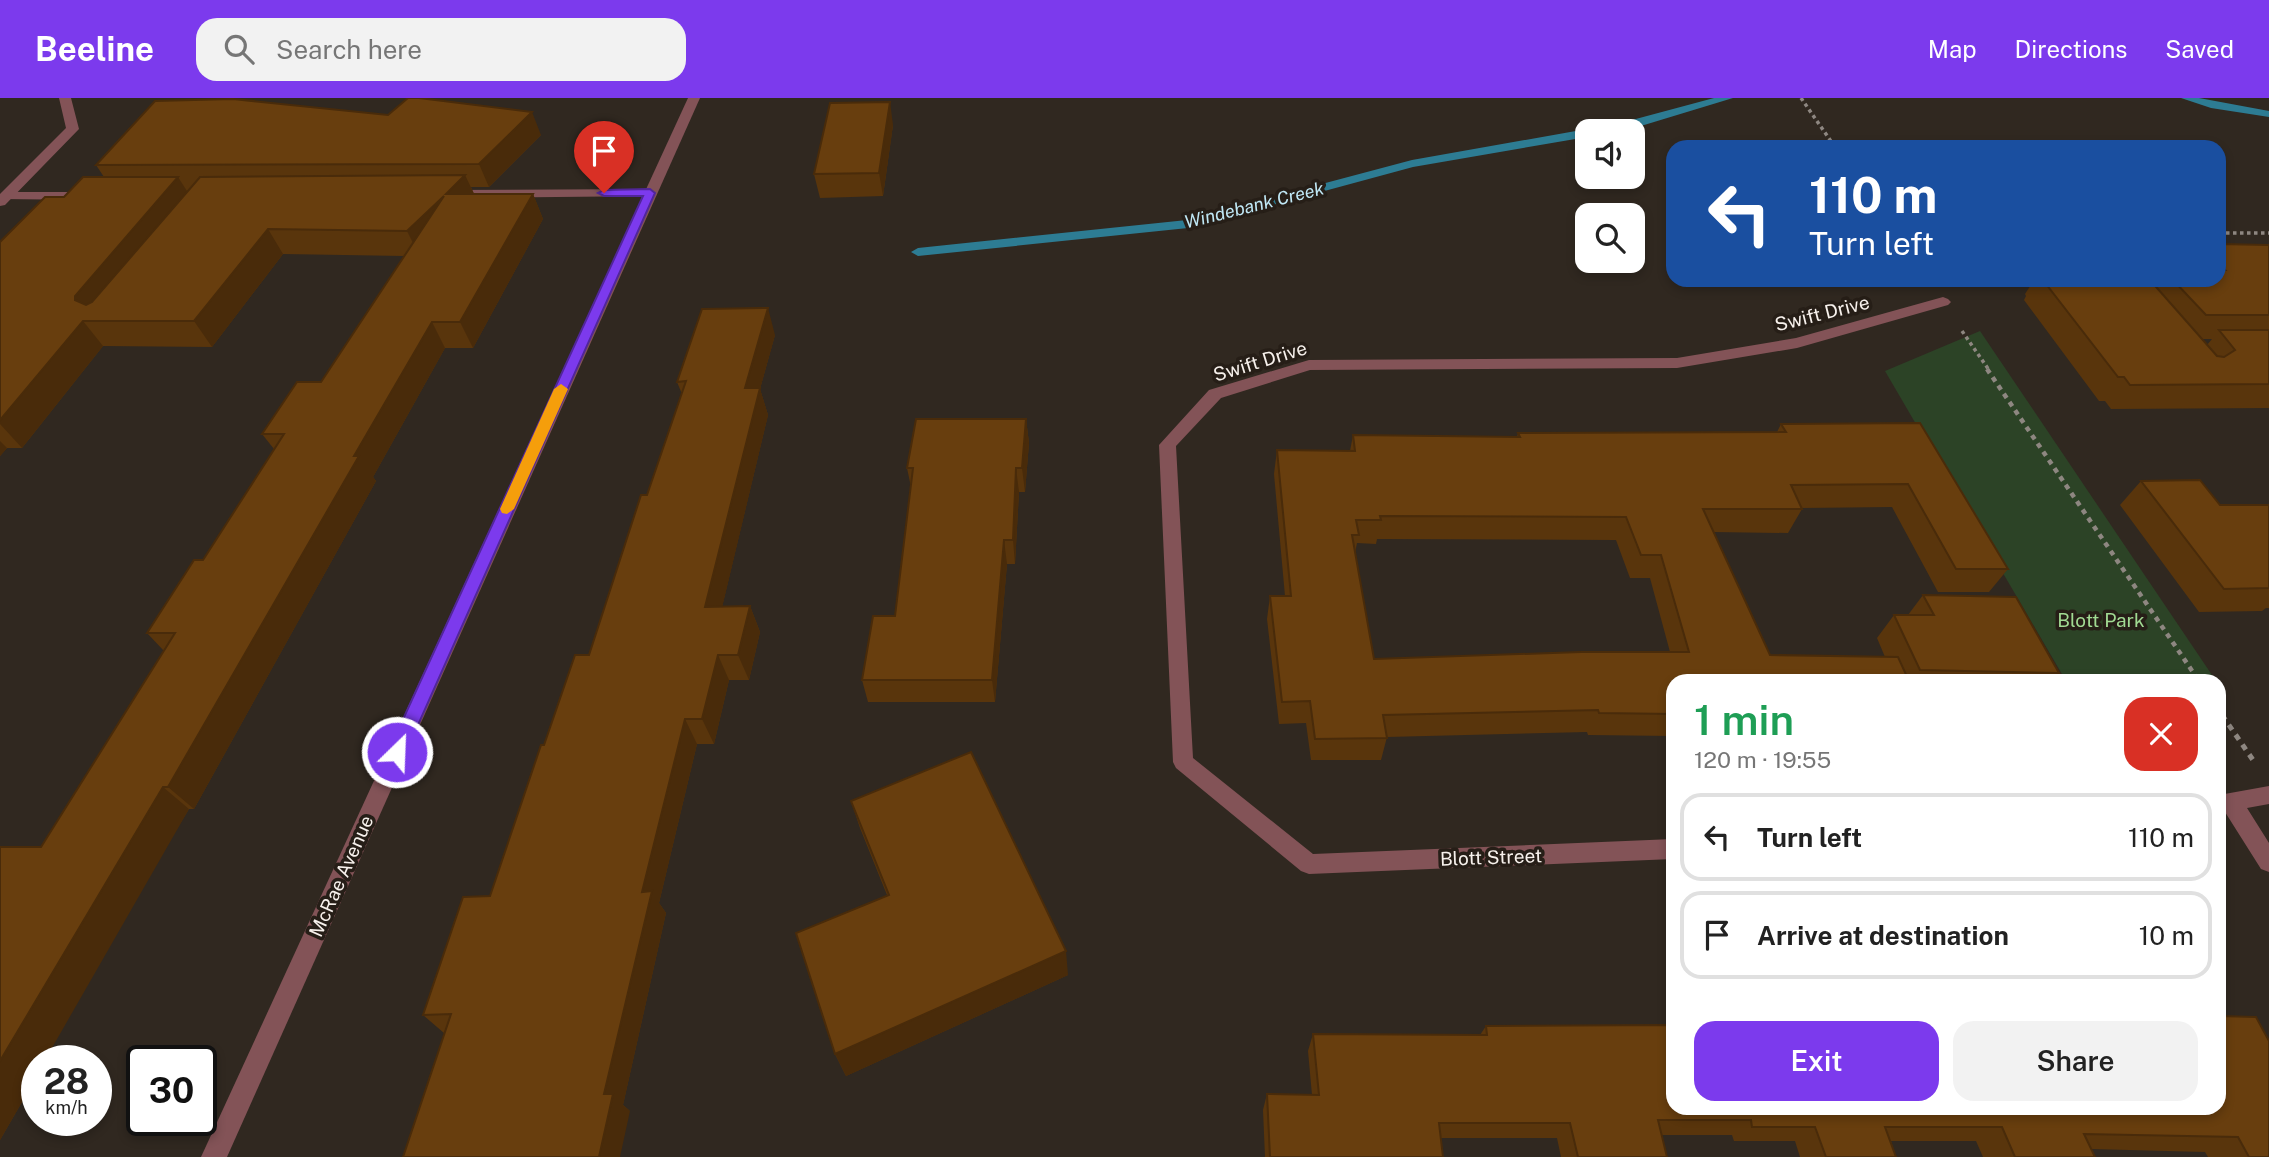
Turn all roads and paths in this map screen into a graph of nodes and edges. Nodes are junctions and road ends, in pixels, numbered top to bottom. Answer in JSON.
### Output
{"nodes":[{"id":1,"x":65,"y":98,"type":"edge"},
{"id":2,"x":694,"y":98,"type":"edge"},
{"id":3,"x":1801,"y":98,"type":"edge"},
{"id":4,"x":1830,"y":140,"type":"edge"},
{"id":5,"x":650,"y":193,"type":"junction"},
{"id":6,"x":430,"y":194,"type":"edge"},
{"id":7,"x":102,"y":196,"type":"edge"},
{"id":8,"x":3,"y":199,"type":"edge"},
{"id":9,"x":2226,"y":233,"type":"edge"},
{"id":10,"x":2269,"y":233,"type":"edge"},
{"id":11,"x":1943,"y":302,"type":"joint"},
{"id":12,"x":2194,"y":674,"type":"edge"},
{"id":13,"x":2226,"y":720,"type":"edge"},
{"id":14,"x":2255,"y":762,"type":"dead end"},
{"id":15,"x":2269,"y":795,"type":"edge"},
{"id":16,"x":2226,"y":803,"type":"edge"},
{"id":17,"x":2226,"y":804,"type":"edge"},
{"id":18,"x":1666,"y":849,"type":"edge"},
{"id":19,"x":2269,"y":862,"type":"edge"},
{"id":20,"x":1309,"y":864,"type":"joint"},
{"id":21,"x":214,"y":1157,"type":"edge"}],
"edges":[{"from":1,"to":8,"type":"street"},
{"from":2,"to":5,"type":"street","name":"McRae Avenue"},
{"from":3,"to":4,"type":"path"},
{"from":5,"to":6,"type":"street"},
{"from":5,"to":21,"type":"street","name":"McRae Avenue"},
{"from":7,"to":8,"type":"street"},
{"from":9,"to":10,"type":"path"},
{"from":11,"to":12,"type":"path"},
{"from":11,"to":20,"type":"street","name":"Swift Drive"},
{"from":13,"to":14,"type":"path"},
{"from":15,"to":16,"type":"street"},
{"from":17,"to":19,"type":"street"},
{"from":18,"to":20,"type":"street","name":"Blott Street"}]}
